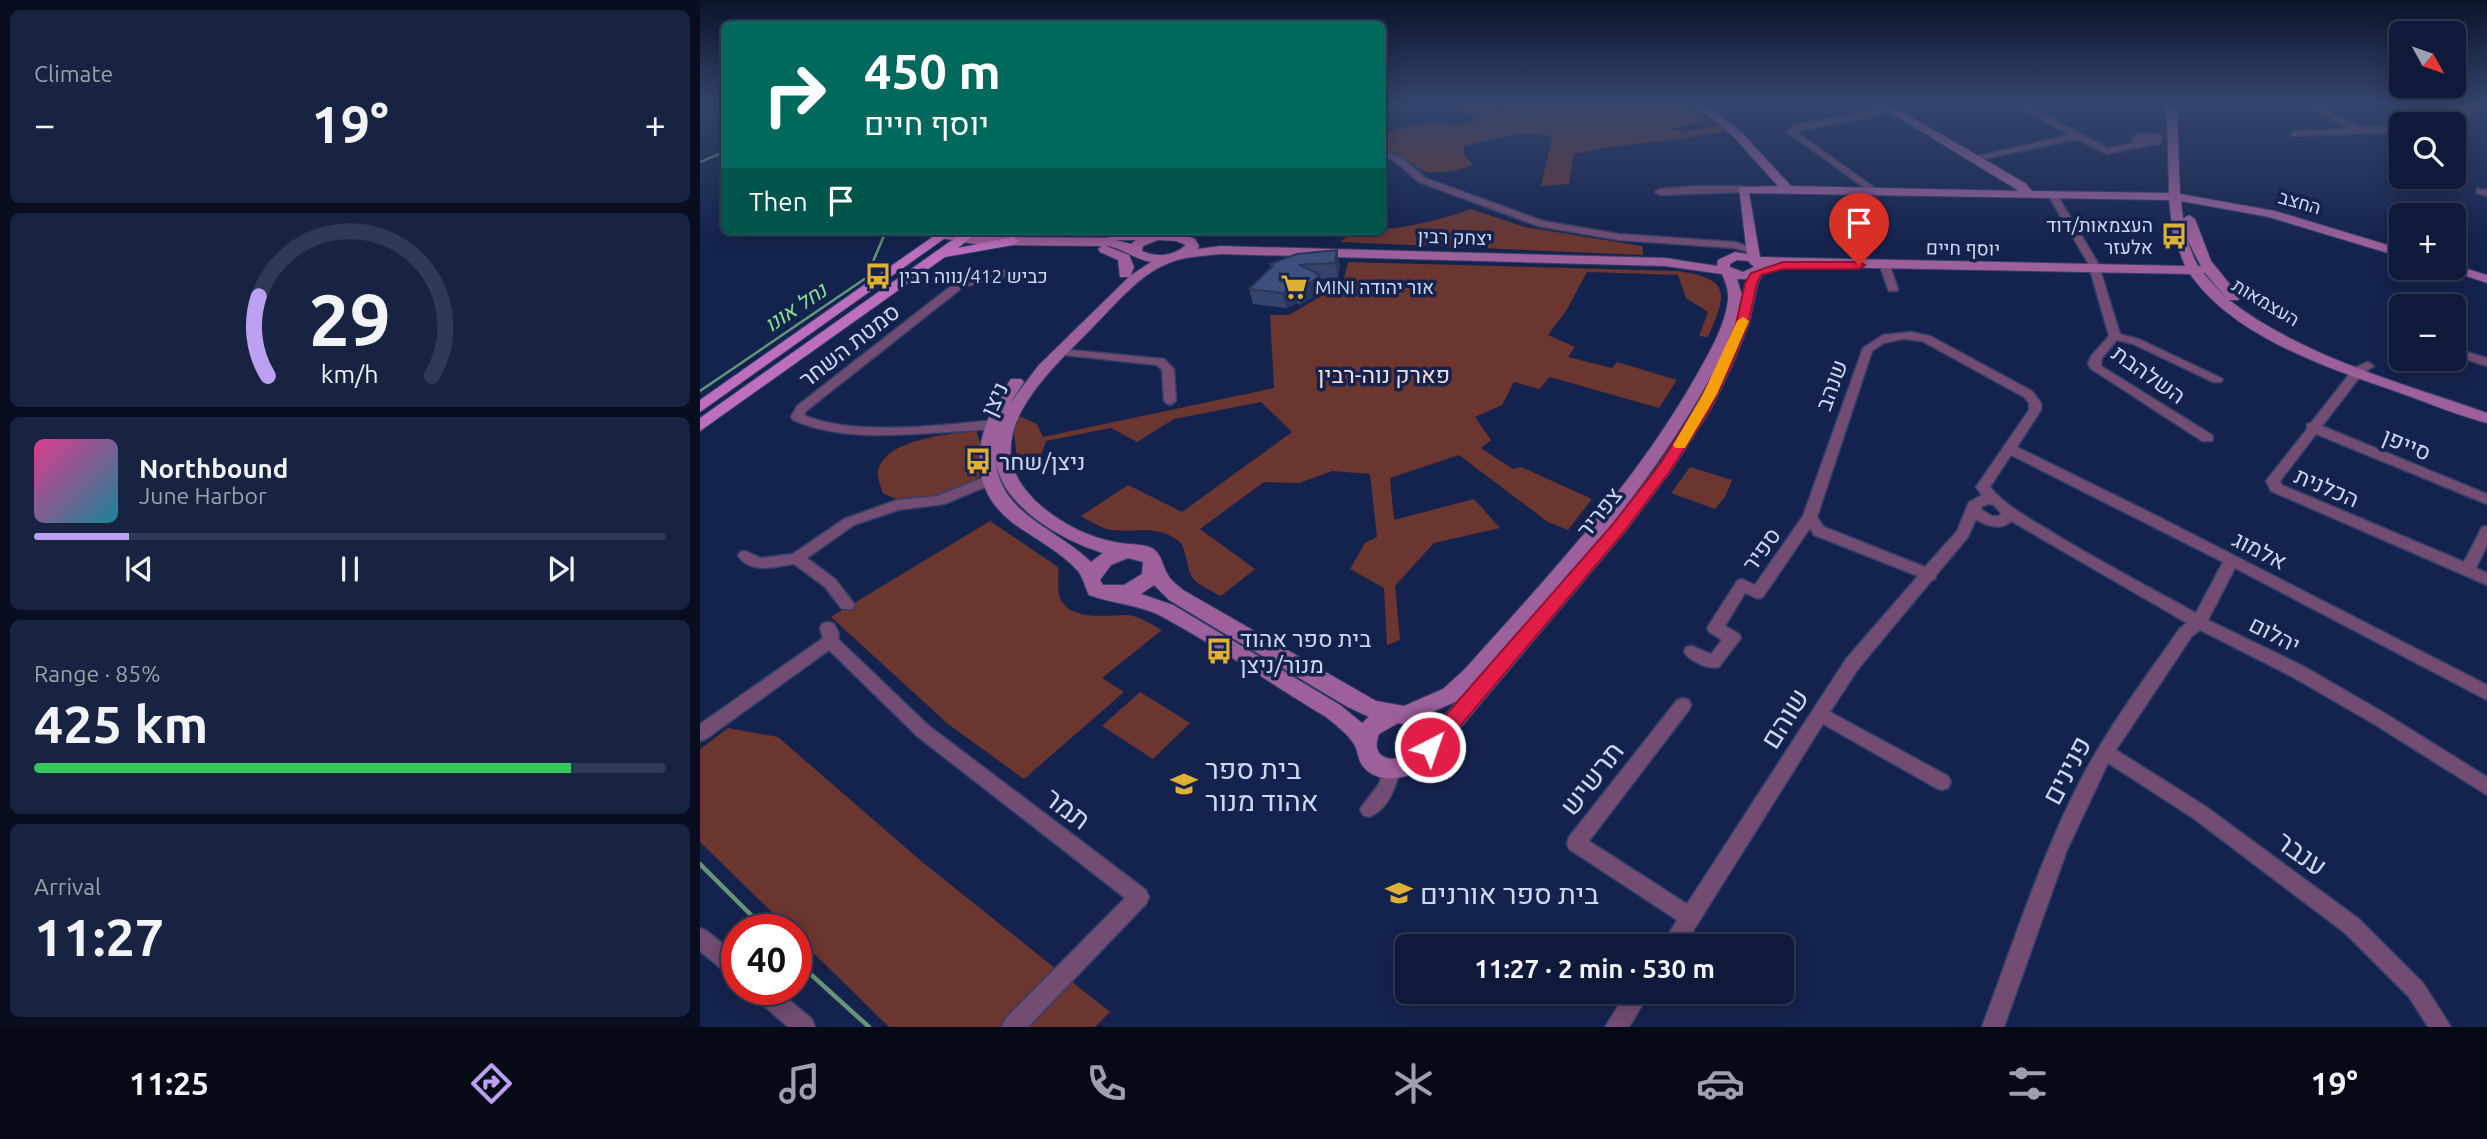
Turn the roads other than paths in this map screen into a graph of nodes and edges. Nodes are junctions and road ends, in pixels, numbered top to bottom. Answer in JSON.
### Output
{"nodes":[{"id":1,"x":1753,"y":151,"type":"edge"},
{"id":2,"x":1762,"y":151,"type":"edge"},
{"id":3,"x":1817,"y":151,"type":"edge"},
{"id":4,"x":1963,"y":151,"type":"edge"},
{"id":5,"x":2012,"y":151,"type":"edge"},
{"id":6,"x":2176,"y":151,"type":"edge"},
{"id":7,"x":2181,"y":151,"type":"edge"},
{"id":8,"x":1386,"y":153,"type":"edge"},
{"id":9,"x":1977,"y":159,"type":"junction"},
{"id":10,"x":1743,"y":189,"type":"junction"},
{"id":11,"x":1788,"y":190,"type":"junction"},
{"id":12,"x":1660,"y":192,"type":"dead end"},
{"id":13,"x":1876,"y":193,"type":"junction"},
{"id":14,"x":2029,"y":195,"type":"junction"},
{"id":15,"x":2053,"y":195,"type":"junction"},
{"id":16,"x":2182,"y":197,"type":"junction"},
{"id":17,"x":958,"y":235,"type":"edge"},
{"id":18,"x":959,"y":235,"type":"edge"},
{"id":19,"x":1025,"y":235,"type":"edge"},
{"id":20,"x":1135,"y":235,"type":"edge"},
{"id":21,"x":1158,"y":236,"type":"junction"},
{"id":22,"x":1189,"y":241,"type":"junction"},
{"id":23,"x":2389,"y":249,"type":"edge"},
{"id":24,"x":1136,"y":252,"type":"junction"},
{"id":25,"x":1175,"y":256,"type":"junction"},
{"id":26,"x":1753,"y":257,"type":"junction"},
{"id":27,"x":1729,"y":264,"type":"junction"},
{"id":28,"x":1885,"y":266,"type":"junction"},
{"id":29,"x":2096,"y":270,"type":"junction"},
{"id":30,"x":915,"y":271,"type":"junction"},
{"id":31,"x":1006,"y":273,"type":"dead end"},
{"id":32,"x":2466,"y":273,"type":"edge"},
{"id":33,"x":1125,"y":274,"type":"junction"},
{"id":34,"x":2204,"y":274,"type":"junction"},
{"id":35,"x":2487,"y":279,"type":"edge"},
{"id":36,"x":1893,"y":289,"type":"dead end"},
{"id":37,"x":2115,"y":336,"type":"junction"},
{"id":38,"x":1059,"y":352,"type":"junction"},
{"id":39,"x":2466,"y":355,"type":"edge"},
{"id":40,"x":2487,"y":362,"type":"edge"},
{"id":41,"x":2363,"y":369,"type":"junction"},
{"id":42,"x":2217,"y":379,"type":"dead end"},
{"id":43,"x":1170,"y":401,"type":"dead end"},
{"id":44,"x":700,"y":407,"type":"edge"},
{"id":45,"x":2487,"y":410,"type":"edge"},
{"id":46,"x":2487,"y":418,"type":"edge"},
{"id":47,"x":998,"y":424,"type":"junction"},
{"id":48,"x":700,"y":426,"type":"edge"},
{"id":49,"x":2312,"y":428,"type":"junction"},
{"id":50,"x":2207,"y":438,"type":"dead end"},
{"id":51,"x":2010,"y":449,"type":"junction"},
{"id":52,"x":990,"y":480,"type":"junction"},
{"id":53,"x":1992,"y":499,"type":"junction"},
{"id":54,"x":2487,"y":499,"type":"edge"},
{"id":55,"x":1974,"y":505,"type":"junction"},
{"id":56,"x":1810,"y":517,"type":"junction"},
{"id":57,"x":2000,"y":518,"type":"junction"},
{"id":58,"x":2487,"y":531,"type":"edge"},
{"id":59,"x":1963,"y":534,"type":"junction"},
{"id":60,"x":1128,"y":551,"type":"junction"},
{"id":61,"x":745,"y":556,"type":"dead end"},
{"id":62,"x":799,"y":558,"type":"junction"},
{"id":63,"x":2231,"y":561,"type":"junction"},
{"id":64,"x":1154,"y":567,"type":"junction"},
{"id":65,"x":2466,"y":570,"type":"junction"},
{"id":66,"x":1930,"y":575,"type":"junction"},
{"id":67,"x":1092,"y":576,"type":"junction"},
{"id":68,"x":2487,"y":579,"type":"edge"},
{"id":69,"x":1120,"y":594,"type":"junction"},
{"id":70,"x":847,"y":605,"type":"dead end"},
{"id":71,"x":2199,"y":621,"type":"junction"},
{"id":72,"x":1692,"y":652,"type":"dead end"},
{"id":73,"x":2487,"y":693,"type":"edge"},
{"id":74,"x":1683,"y":705,"type":"dead end"},
{"id":75,"x":1401,"y":713,"type":"junction"},
{"id":76,"x":1819,"y":714,"type":"junction"},
{"id":77,"x":700,"y":734,"type":"edge"},
{"id":78,"x":1365,"y":743,"type":"junction"},
{"id":79,"x":1427,"y":751,"type":"junction"},
{"id":80,"x":2105,"y":752,"type":"junction"},
{"id":81,"x":1391,"y":769,"type":"junction"},
{"id":82,"x":1942,"y":782,"type":"dead end"},
{"id":83,"x":2487,"y":787,"type":"edge"},
{"id":84,"x":1369,"y":809,"type":"dead end"},
{"id":85,"x":1691,"y":918,"type":"junction"},
{"id":86,"x":1680,"y":934,"type":"edge"},
{"id":87,"x":700,"y":937,"type":"edge"},
{"id":88,"x":721,"y":955,"type":"edge"},
{"id":89,"x":1632,"y":1004,"type":"edge"},
{"id":90,"x":776,"y":1005,"type":"edge"},
{"id":91,"x":795,"y":1024,"type":"edge"},
{"id":92,"x":1013,"y":1027,"type":"edge"},
{"id":93,"x":1616,"y":1027,"type":"edge"},
{"id":94,"x":1993,"y":1027,"type":"edge"},
{"id":95,"x":2440,"y":1027,"type":"edge"}],
"edges":[{"from":1,"to":11,"type":"street"},
{"from":2,"to":11,"type":"street"},
{"from":3,"to":13,"type":"street"},
{"from":4,"to":9,"type":"street"},
{"from":5,"to":9,"type":"street"},
{"from":6,"to":16,"type":"street","name":"העצמאות"},
{"from":7,"to":16,"type":"street","name":"העצמאות"},
{"from":8,"to":26,"type":"street"},
{"from":9,"to":14,"type":"street"},
{"from":10,"to":11,"type":"street","name":"החצב"},
{"from":10,"to":12,"type":"street"},
{"from":10,"to":26,"type":"street","name":"צפריר"},
{"from":11,"to":13,"type":"street","name":"החצב"},
{"from":13,"to":14,"type":"street","name":"החצב"},
{"from":14,"to":15,"type":"street","name":"החצב"},
{"from":15,"to":16,"type":"street","name":"החצב"},
{"from":15,"to":29,"type":"street","name":"השלהבת"},
{"from":16,"to":23,"type":"street","name":"החצב"},
{"from":16,"to":34,"type":"street","name":"העצמאות"},
{"from":17,"to":44,"type":"main road"},
{"from":18,"to":30,"type":"main road"},
{"from":19,"to":24,"type":"street"},
{"from":19,"to":30,"type":"main road"},
{"from":19,"to":33,"type":"street"},
{"from":20,"to":21,"type":"street"},
{"from":21,"to":22,"type":"street","name":"יצחק רבין"},
{"from":21,"to":24,"type":"street"},
{"from":22,"to":25,"type":"street"},
{"from":22,"to":27,"type":"street","name":"יצחק רבין"},
{"from":24,"to":25,"type":"street"},
{"from":24,"to":33,"type":"street","name":"ניצן"},
{"from":25,"to":27,"type":"street","name":"יצחק רבין"},
{"from":25,"to":38,"type":"street","name":"ניצן"},
{"from":26,"to":27,"type":"street"},
{"from":26,"to":27,"type":"street"},
{"from":26,"to":28,"type":"street","name":"יוסף חיים"},
{"from":26,"to":79,"type":"street","name":"צפריר"},
{"from":27,"to":75,"type":"street","name":"צפריר"},
{"from":28,"to":29,"type":"street","name":"יוסף חיים"},
{"from":28,"to":36,"type":"street"},
{"from":29,"to":34,"type":"street","name":"יוסף חיים"},
{"from":29,"to":37,"type":"street","name":"השלהבת"},
{"from":30,"to":48,"type":"main road"},
{"from":31,"to":47,"type":"street","name":"סמטת השחר"},
{"from":32,"to":35,"type":"street"},
{"from":33,"to":47,"type":"street","name":"ניצן"},
{"from":34,"to":41,"type":"street","name":"העצמאות"},
{"from":37,"to":42,"type":"street","name":"השלהבת"},
{"from":37,"to":50,"type":"street","name":"השלהבת"},
{"from":38,"to":43,"type":"street"},
{"from":38,"to":47,"type":"street","name":"ניצן"},
{"from":39,"to":40,"type":"street"},
{"from":41,"to":45,"type":"street","name":"העצמאות"},
{"from":41,"to":46,"type":"street","name":"העצמאות"},
{"from":41,"to":49,"type":"street","name":"הכלנית"},
{"from":47,"to":52,"type":"street","name":"ניצן"},
{"from":47,"to":60,"type":"street","name":"ניצן"},
{"from":49,"to":54,"type":"street","name":"סייפן"},
{"from":49,"to":65,"type":"street","name":"הכלנית"},
{"from":51,"to":53,"type":"street","name":"שנהב"},
{"from":51,"to":56,"type":"street","name":"שנהב"},
{"from":51,"to":63,"type":"street","name":"אלמוג"},
{"from":52,"to":62,"type":"street"},
{"from":52,"to":67,"type":"street","name":"ניצן"},
{"from":53,"to":55,"type":"street"},
{"from":53,"to":57,"type":"street"},
{"from":55,"to":57,"type":"street"},
{"from":55,"to":59,"type":"street","name":"שוהם"},
{"from":56,"to":66,"type":"street"},
{"from":56,"to":72,"type":"street","name":"ספיר"},
{"from":57,"to":59,"type":"street","name":"שוהם"},
{"from":57,"to":71,"type":"street","name":"יהלום"},
{"from":58,"to":65,"type":"street"},
{"from":59,"to":66,"type":"street","name":"שוהם"},
{"from":60,"to":64,"type":"street"},
{"from":60,"to":67,"type":"street"},
{"from":61,"to":62,"type":"street"},
{"from":62,"to":70,"type":"street"},
{"from":63,"to":71,"type":"street","name":"פנינים"},
{"from":63,"to":73,"type":"street","name":"אלמוג"},
{"from":64,"to":69,"type":"street"},
{"from":64,"to":75,"type":"street"},
{"from":65,"to":68,"type":"street"},
{"from":66,"to":76,"type":"street","name":"שוהם"},
{"from":67,"to":69,"type":"street"},
{"from":69,"to":78,"type":"street"},
{"from":71,"to":80,"type":"street","name":"פנינים"},
{"from":71,"to":83,"type":"street","name":"יהלום"},
{"from":74,"to":85,"type":"street","name":"תרשיש"},
{"from":75,"to":78,"type":"street"},
{"from":75,"to":79,"type":"street"},
{"from":76,"to":82,"type":"street"},
{"from":76,"to":85,"type":"street","name":"שוהם"},
{"from":77,"to":92,"type":"street","name":"תמר"},
{"from":78,"to":81,"type":"street"},
{"from":79,"to":81,"type":"street"},
{"from":80,"to":94,"type":"street","name":"פנינים"},
{"from":80,"to":95,"type":"street","name":"ענבר"},
{"from":81,"to":84,"type":"street"},
{"from":85,"to":86,"type":"street","name":"שוהם"},
{"from":87,"to":88,"type":"street"},
{"from":89,"to":93,"type":"street"},
{"from":90,"to":91,"type":"street"}]}
